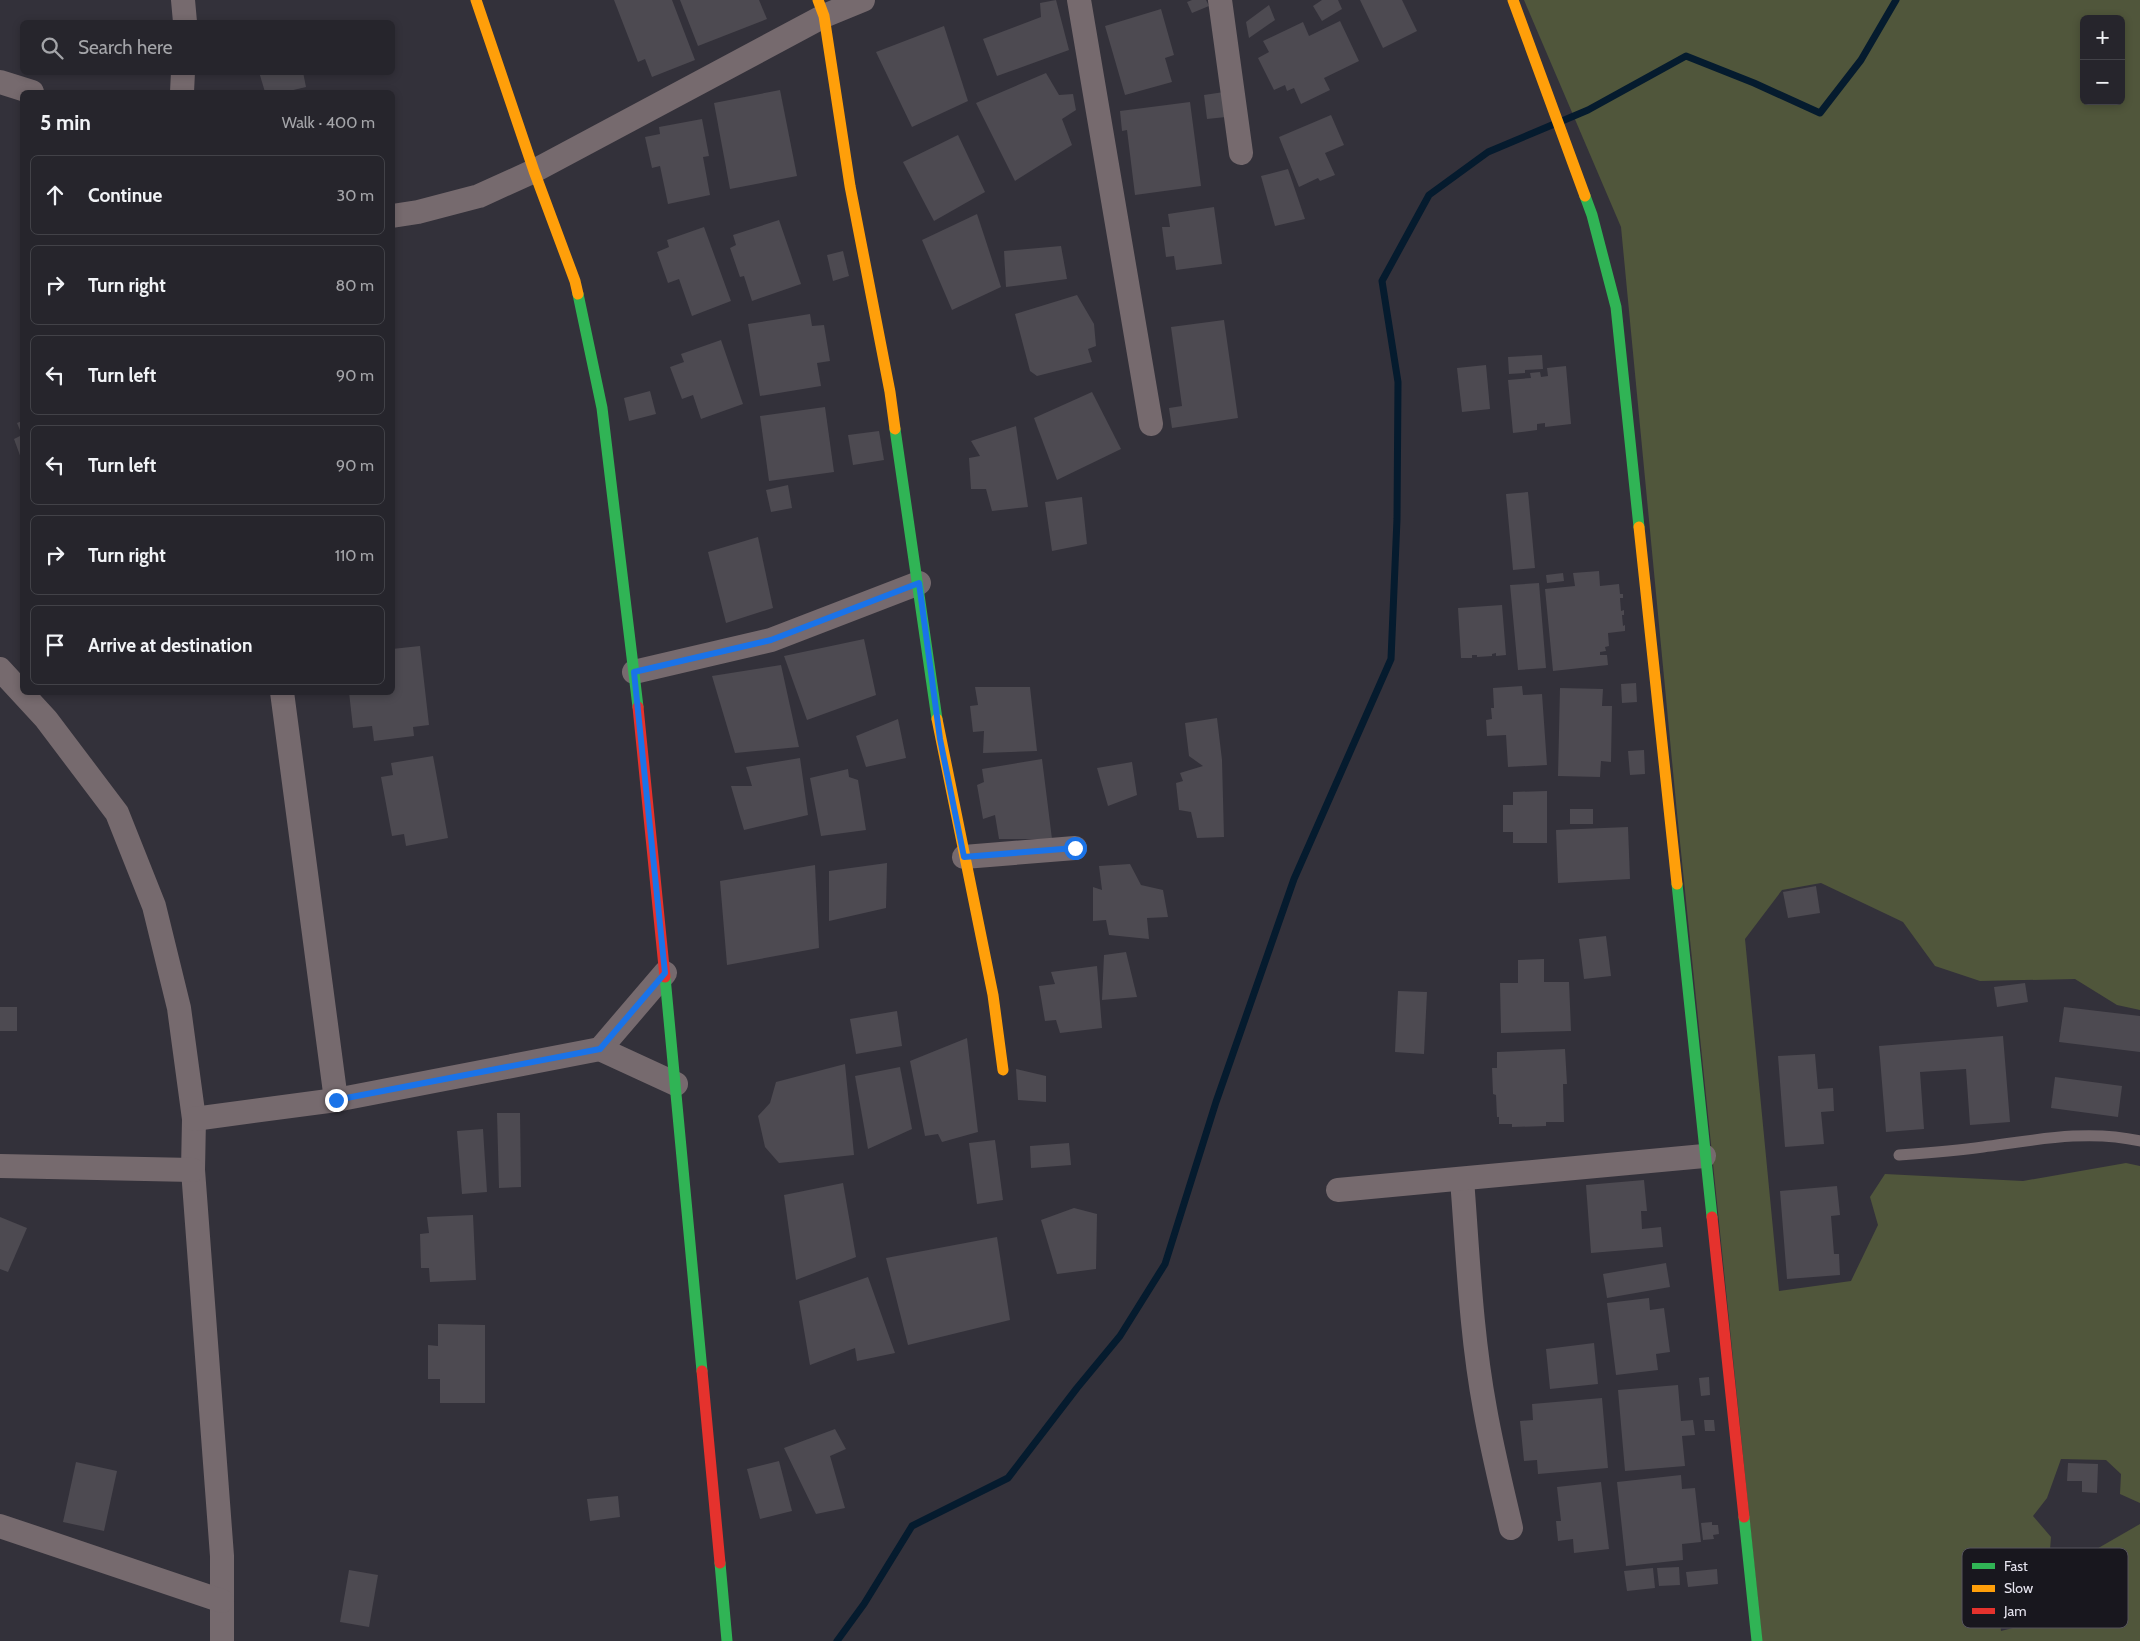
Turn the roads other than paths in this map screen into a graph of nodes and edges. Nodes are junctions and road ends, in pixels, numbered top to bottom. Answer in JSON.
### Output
{"nodes":[{"id":1,"x":183,"y":0,"type":"edge"},
{"id":2,"x":476,"y":0,"type":"edge"},
{"id":3,"x":862,"y":0,"type":"edge"},
{"id":4,"x":1079,"y":0,"type":"edge"},
{"id":5,"x":1220,"y":0,"type":"edge"},
{"id":6,"x":1513,"y":0,"type":"edge"},
{"id":7,"x":821,"y":8,"type":"edge"},
{"id":8,"x":185,"y":20,"type":"edge"},
{"id":9,"x":183,"y":75,"type":"edge"},
{"id":10,"x":0,"y":82,"type":"edge"},
{"id":11,"x":26,"y":90,"type":"edge"},
{"id":12,"x":182,"y":90,"type":"edge"},
{"id":13,"x":1241,"y":153,"type":"dead end"},
{"id":14,"x":534,"y":172,"type":"junction"},
{"id":15,"x":395,"y":216,"type":"edge"},
{"id":16,"x":1151,"y":424,"type":"dead end"},
{"id":17,"x":919,"y":583,"type":"junction"},
{"id":18,"x":0,"y":669,"type":"edge"},
{"id":19,"x":634,"y":672,"type":"junction"},
{"id":20,"x":20,"y":691,"type":"edge"},
{"id":21,"x":24,"y":695,"type":"edge"},
{"id":22,"x":282,"y":695,"type":"edge"},
{"id":23,"x":1075,"y":848,"type":"dead end"},
{"id":24,"x":964,"y":857,"type":"junction"},
{"id":25,"x":665,"y":973,"type":"junction"},
{"id":26,"x":600,"y":1049,"type":"junction"},
{"id":27,"x":1003,"y":1070,"type":"dead end"},
{"id":28,"x":676,"y":1084,"type":"junction"},
{"id":29,"x":336,"y":1100,"type":"junction"},
{"id":30,"x":194,"y":1119,"type":"junction"},
{"id":31,"x":2140,"y":1141,"type":"edge"},
{"id":32,"x":1899,"y":1155,"type":"dead end"},
{"id":33,"x":1704,"y":1156,"type":"junction"},
{"id":34,"x":0,"y":1166,"type":"edge"},
{"id":35,"x":193,"y":1170,"type":"junction"},
{"id":36,"x":1462,"y":1179,"type":"junction"},
{"id":37,"x":1338,"y":1190,"type":"dead end"},
{"id":38,"x":0,"y":1526,"type":"edge"},
{"id":39,"x":1511,"y":1528,"type":"dead end"},
{"id":40,"x":222,"y":1601,"type":"junction"},
{"id":41,"x":222,"y":1641,"type":"edge"},
{"id":42,"x":727,"y":1641,"type":"edge"},
{"id":43,"x":1756,"y":1641,"type":"edge"}],
"edges":[{"from":1,"to":8,"type":"street"},
{"from":2,"to":14,"type":"street"},
{"from":3,"to":7,"type":"street"},
{"from":4,"to":16,"type":"street"},
{"from":5,"to":13,"type":"street"},
{"from":6,"to":33,"type":"street"},
{"from":7,"to":14,"type":"street"},
{"from":7,"to":17,"type":"street"},
{"from":9,"to":12,"type":"street"},
{"from":10,"to":11,"type":"street"},
{"from":14,"to":15,"type":"street"},
{"from":14,"to":19,"type":"street"},
{"from":17,"to":19,"type":"street"},
{"from":17,"to":24,"type":"street"},
{"from":18,"to":20,"type":"street"},
{"from":19,"to":25,"type":"street"},
{"from":21,"to":30,"type":"street"},
{"from":22,"to":29,"type":"street"},
{"from":23,"to":24,"type":"street"},
{"from":24,"to":27,"type":"street"},
{"from":25,"to":26,"type":"street"},
{"from":25,"to":28,"type":"street"},
{"from":26,"to":28,"type":"street"},
{"from":26,"to":29,"type":"street"},
{"from":28,"to":42,"type":"street"},
{"from":29,"to":30,"type":"street"},
{"from":30,"to":35,"type":"street"},
{"from":31,"to":32,"type":"lane"},
{"from":33,"to":36,"type":"street"},
{"from":33,"to":43,"type":"street"},
{"from":34,"to":35,"type":"street"},
{"from":35,"to":40,"type":"street"},
{"from":36,"to":37,"type":"street"},
{"from":36,"to":39,"type":"street"},
{"from":38,"to":40,"type":"street"},
{"from":40,"to":41,"type":"street"}]}
